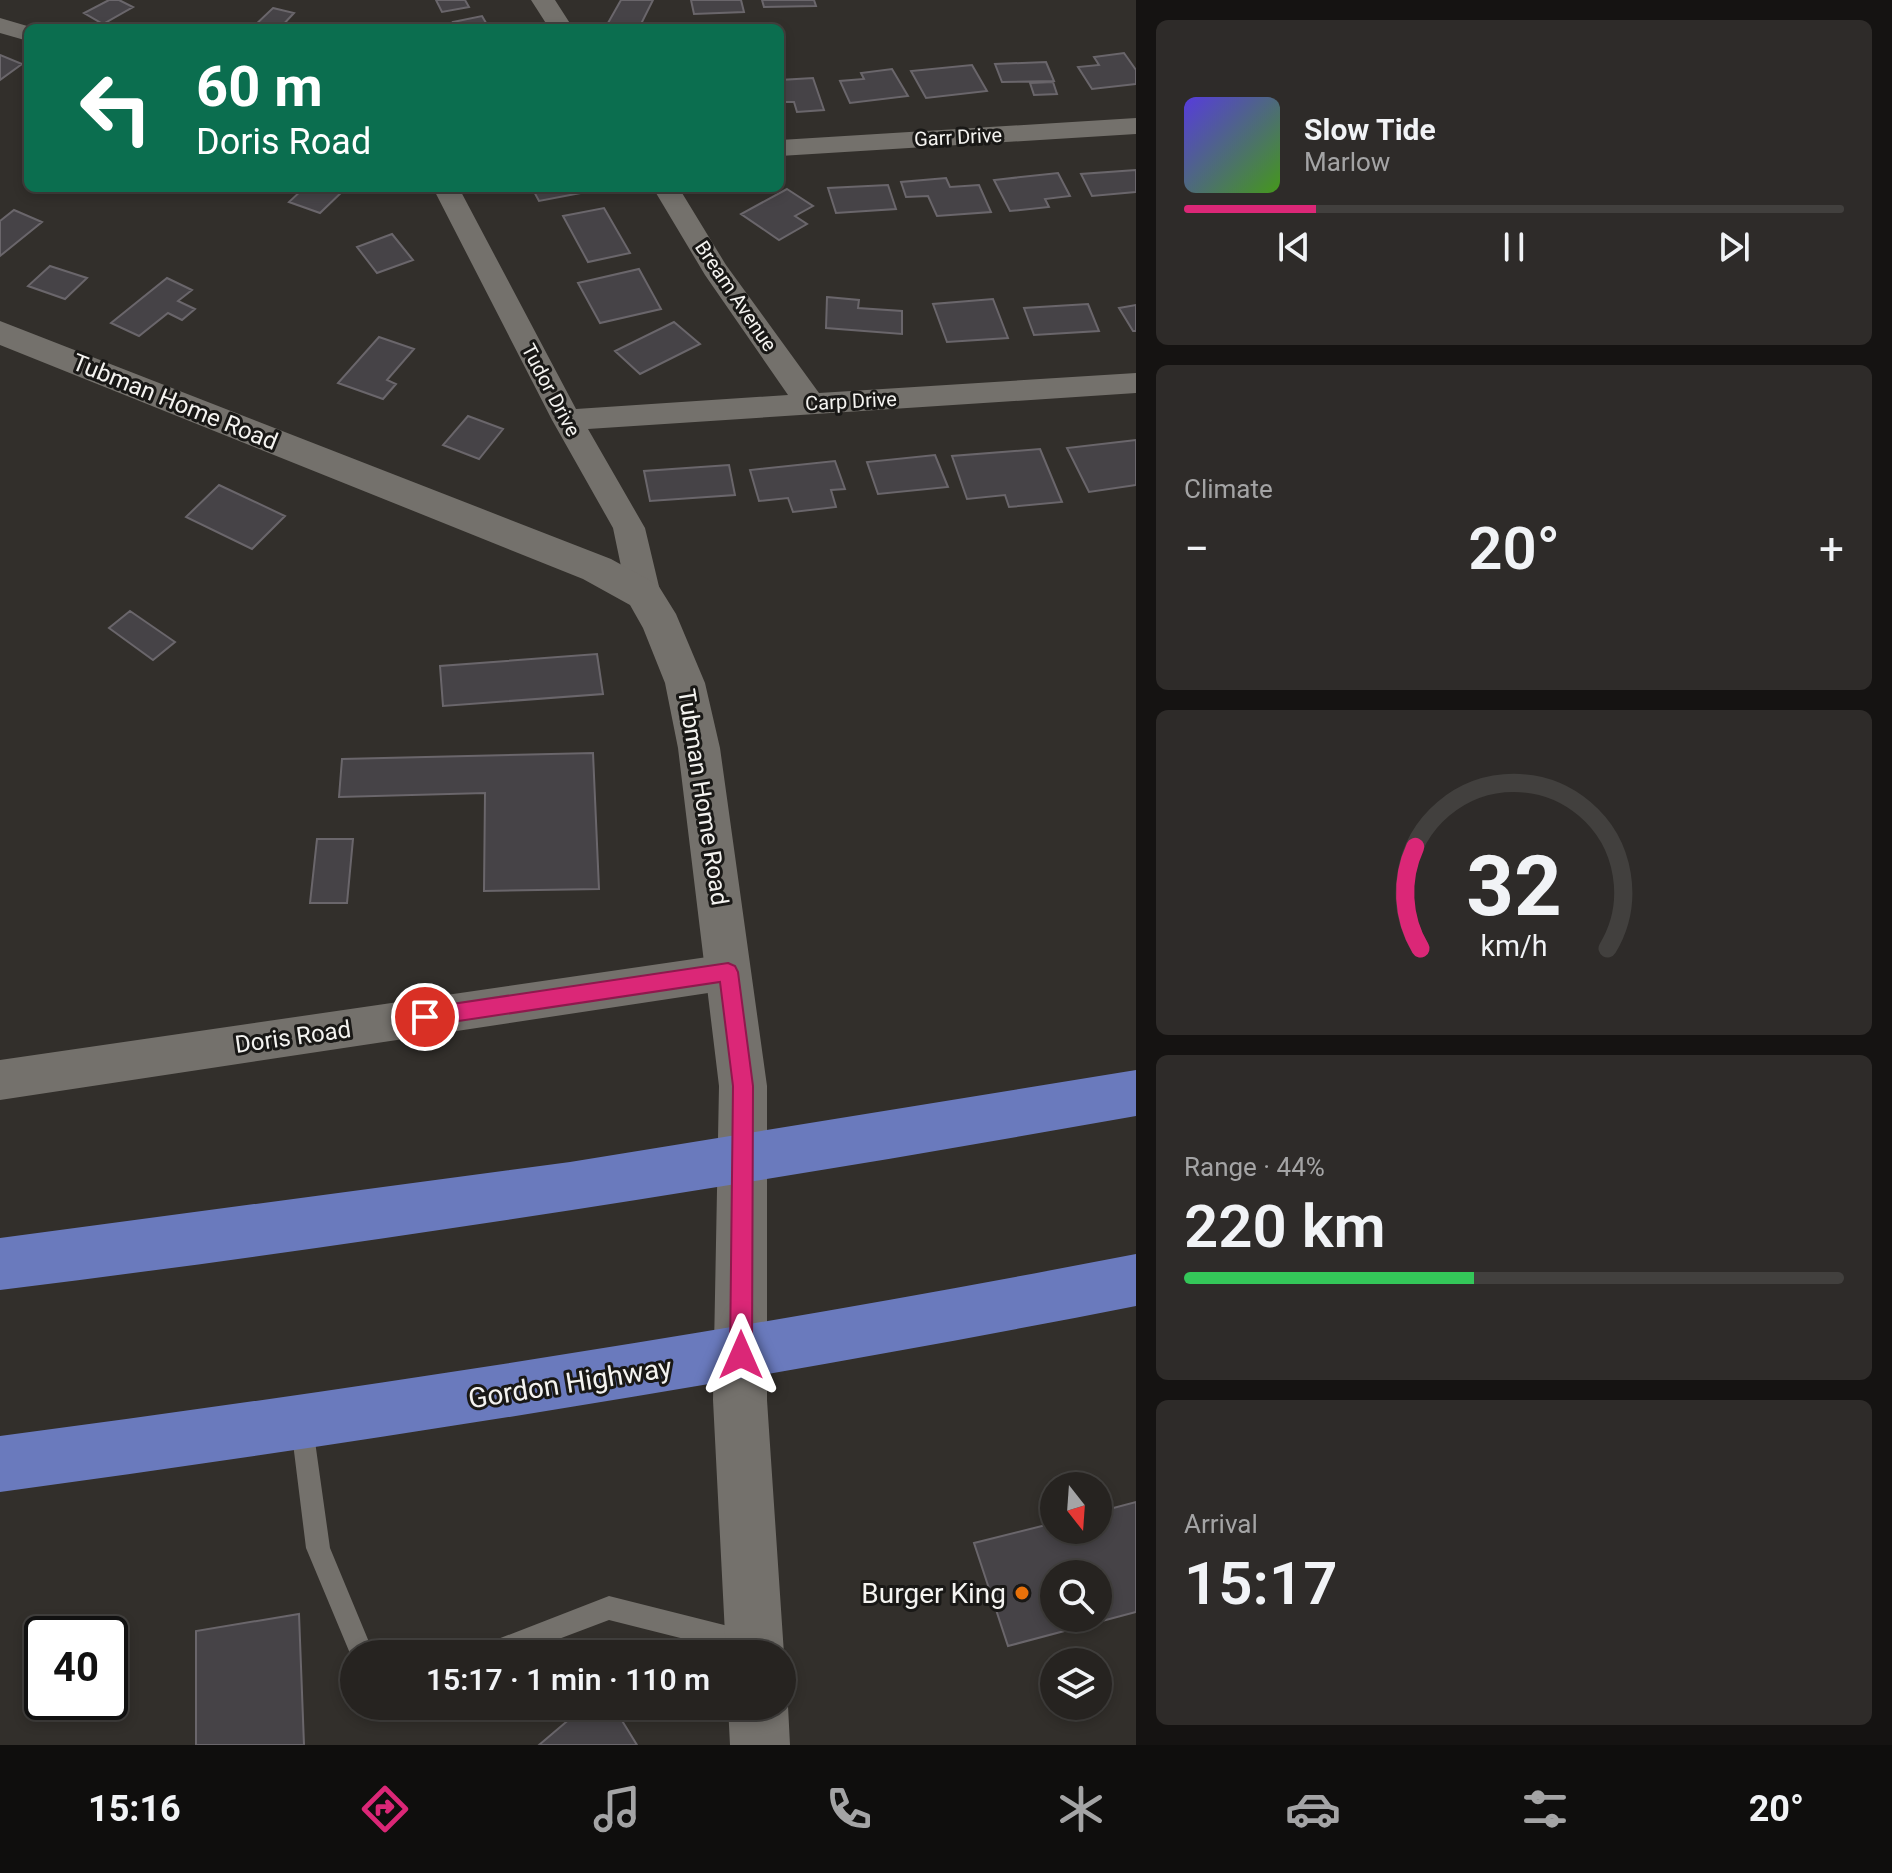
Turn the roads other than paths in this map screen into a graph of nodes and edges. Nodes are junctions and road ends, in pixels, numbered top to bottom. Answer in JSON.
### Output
{"nodes":[{"id":1,"x":543,"y":0,"type":"edge"},
{"id":2,"x":558,"y":24,"type":"edge"},
{"id":3,"x":0,"y":25,"type":"edge"},
{"id":4,"x":24,"y":33,"type":"edge"},
{"id":5,"x":1136,"y":126,"type":"edge"},
{"id":6,"x":784,"y":148,"type":"edge"},
{"id":7,"x":448,"y":192,"type":"edge"},
{"id":8,"x":668,"y":192,"type":"edge"},
{"id":9,"x":0,"y":332,"type":"edge"},
{"id":10,"x":1136,"y":383,"type":"edge"},
{"id":11,"x":809,"y":402,"type":"junction"},
{"id":12,"x":567,"y":420,"type":"junction"},
{"id":13,"x":644,"y":595,"type":"junction"},
{"id":14,"x":728,"y":972,"type":"junction"},
{"id":15,"x":0,"y":1080,"type":"edge"},
{"id":16,"x":1136,"y":1093,"type":"edge"},
{"id":17,"x":741,"y":1161,"type":"junction"},
{"id":18,"x":0,"y":1264,"type":"edge"},
{"id":19,"x":1136,"y":1280,"type":"edge"},
{"id":20,"x":741,"y":1355,"type":"junction"},
{"id":21,"x":301,"y":1425,"type":"junction"},
{"id":22,"x":0,"y":1464,"type":"edge"},
{"id":23,"x":356,"y":1640,"type":"edge"},
{"id":24,"x":525,"y":1640,"type":"edge"},
{"id":25,"x":723,"y":1640,"type":"edge"},
{"id":26,"x":754,"y":1640,"type":"edge"},
{"id":27,"x":759,"y":1720,"type":"edge"},
{"id":28,"x":760,"y":1745,"type":"edge"}],
"edges":[{"from":1,"to":2,"type":"street"},
{"from":3,"to":4,"type":"street"},
{"from":5,"to":6,"type":"street","name":"Garr Drive"},
{"from":7,"to":12,"type":"street","name":"Tudor Drive"},
{"from":8,"to":11,"type":"street","name":"Bream Avenue"},
{"from":9,"to":13,"type":"street","name":"Tubman Home Road"},
{"from":10,"to":11,"type":"street","name":"Carp Drive"},
{"from":11,"to":12,"type":"street","name":"Carp Drive"},
{"from":12,"to":13,"type":"street","name":"Tudor Drive"},
{"from":13,"to":14,"type":"street","name":"Tubman Home Road"},
{"from":14,"to":15,"type":"street","name":"Doris Road"},
{"from":14,"to":17,"type":"street","name":"Tubman Home Road"},
{"from":16,"to":17,"type":"highway"},
{"from":17,"to":18,"type":"highway"},
{"from":17,"to":20,"type":"street","name":"Tubman Home Road"},
{"from":19,"to":20,"type":"highway","name":"Gordon Highway"},
{"from":20,"to":21,"type":"highway","name":"Gordon Highway"},
{"from":20,"to":26,"type":"street","name":"Tubman Home Road"},
{"from":21,"to":22,"type":"highway","name":"Gordon Highway"},
{"from":21,"to":23,"type":"lane"},
{"from":24,"to":25,"type":"lane"},
{"from":27,"to":28,"type":"street"}]}
